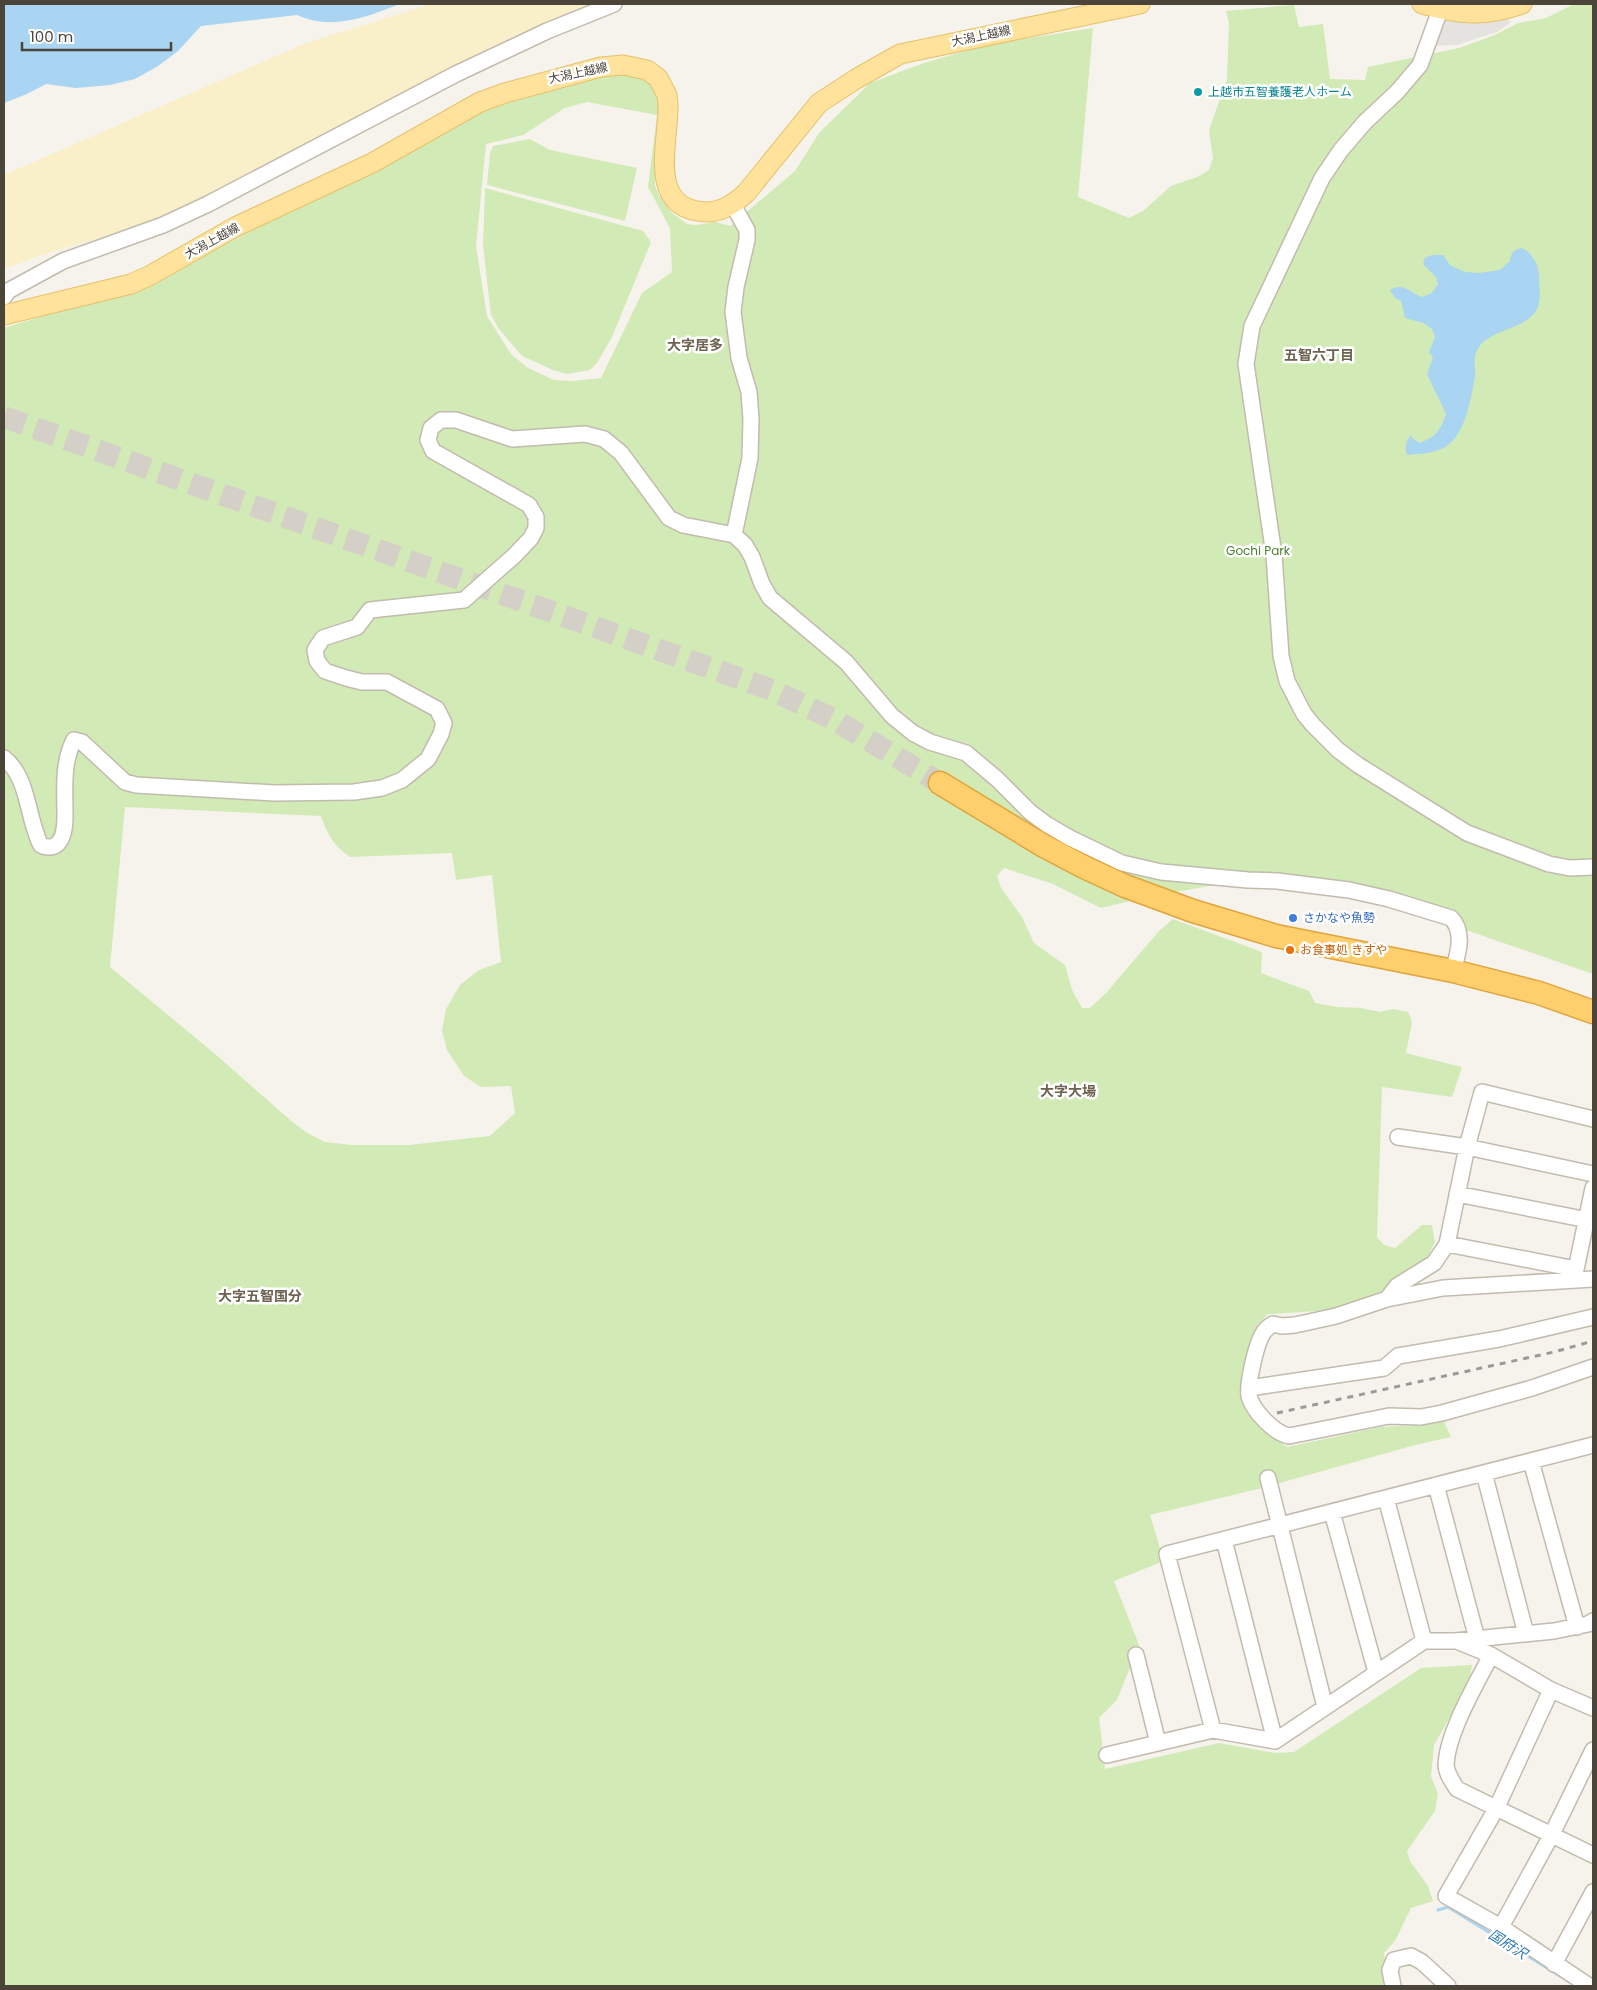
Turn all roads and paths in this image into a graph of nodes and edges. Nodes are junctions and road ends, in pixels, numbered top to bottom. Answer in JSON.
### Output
{"nodes":[{"id":1,"x":614,"y":4,"type":"edge"},
{"id":2,"x":1140,"y":4,"type":"edge"},
{"id":3,"x":1522,"y":4,"type":"edge"},
{"id":4,"x":1431,"y":6,"type":"edge"},
{"id":5,"x":733,"y":205,"type":"junction"},
{"id":6,"x":4,"y":297,"type":"edge"},
{"id":7,"x":4,"y":315,"type":"edge"},
{"id":8,"x":734,"y":535,"type":"junction"},
{"id":9,"x":4,"y":758,"type":"edge"},
{"id":10,"x":940,"y":783,"type":"tunnel mouth"},
{"id":11,"x":1593,"y":867,"type":"edge"},
{"id":12,"x":1453,"y":971,"type":"junction"},
{"id":13,"x":1593,"y":1012,"type":"edge"},
{"id":14,"x":1593,"y":1119,"type":"edge"},
{"id":15,"x":1398,"y":1137,"type":"dead end"},
{"id":16,"x":1467,"y":1147,"type":"junction"},
{"id":17,"x":1593,"y":1174,"type":"edge"},
{"id":18,"x":1593,"y":1188,"type":"edge"},
{"id":19,"x":1456,"y":1194,"type":"junction"},
{"id":20,"x":1590,"y":1221,"type":"edge"},
{"id":21,"x":1447,"y":1244,"type":"junction"},
{"id":22,"x":1575,"y":1275,"type":"junction"},
{"id":23,"x":1593,"y":1278,"type":"edge"},
{"id":24,"x":1386,"y":1299,"type":"junction"},
{"id":25,"x":1593,"y":1316,"type":"edge"},
{"id":26,"x":1593,"y":1367,"type":"edge"},
{"id":27,"x":1249,"y":1388,"type":"junction"},
{"id":28,"x":1593,"y":1445,"type":"edge"},
{"id":29,"x":1532,"y":1461,"type":"junction"},
{"id":30,"x":1484,"y":1473,"type":"junction"},
{"id":31,"x":1268,"y":1478,"type":"dead end"},
{"id":32,"x":1436,"y":1485,"type":"junction"},
{"id":33,"x":1386,"y":1498,"type":"junction"},
{"id":34,"x":1332,"y":1512,"type":"junction"},
{"id":35,"x":1280,"y":1525,"type":"junction"},
{"id":36,"x":1224,"y":1540,"type":"junction"},
{"id":37,"x":1593,"y":1621,"type":"edge"},
{"id":38,"x":1576,"y":1627,"type":"junction"},
{"id":39,"x":1526,"y":1634,"type":"junction"},
{"id":40,"x":1476,"y":1639,"type":"junction"},
{"id":41,"x":1424,"y":1641,"type":"junction"},
{"id":42,"x":1455,"y":1641,"type":"junction"},
{"id":43,"x":1136,"y":1655,"type":"dead end"},
{"id":44,"x":1491,"y":1655,"type":"junction"},
{"id":45,"x":1376,"y":1672,"type":"junction"},
{"id":46,"x":1551,"y":1690,"type":"junction"},
{"id":47,"x":1325,"y":1707,"type":"junction"},
{"id":48,"x":1593,"y":1708,"type":"edge"},
{"id":49,"x":1213,"y":1730,"type":"junction"},
{"id":50,"x":1275,"y":1741,"type":"junction"},
{"id":51,"x":1158,"y":1743,"type":"junction"},
{"id":52,"x":1593,"y":1750,"type":"edge"},
{"id":53,"x":1107,"y":1756,"type":"dead end"},
{"id":54,"x":1496,"y":1809,"type":"junction"},
{"id":55,"x":1552,"y":1834,"type":"junction"},
{"id":56,"x":1593,"y":1855,"type":"edge"},
{"id":57,"x":1593,"y":1892,"type":"edge"},
{"id":58,"x":1501,"y":1927,"type":"junction"},
{"id":59,"x":1554,"y":1964,"type":"junction"},
{"id":60,"x":1392,"y":1986,"type":"edge"},
{"id":61,"x":1448,"y":1986,"type":"edge"},
{"id":62,"x":1589,"y":1986,"type":"edge"}],
"edges":[{"from":1,"to":6,"type":"street"},
{"from":2,"to":5,"type":"main road","name":"大潟上越線"},
{"from":3,"to":4,"type":"main road"},
{"from":4,"to":11,"type":"street"},
{"from":5,"to":7,"type":"main road","name":"大潟上越線"},
{"from":5,"to":8,"type":"street"},
{"from":8,"to":9,"type":"street"},
{"from":8,"to":12,"type":"street"},
{"from":10,"to":12,"type":"highway"},
{"from":12,"to":13,"type":"highway"},
{"from":14,"to":16,"type":"street"},
{"from":15,"to":16,"type":"street"},
{"from":16,"to":17,"type":"street"},
{"from":16,"to":19,"type":"street"},
{"from":18,"to":20,"type":"street"},
{"from":19,"to":20,"type":"street"},
{"from":19,"to":21,"type":"street"},
{"from":20,"to":22,"type":"street"},
{"from":21,"to":22,"type":"street"},
{"from":21,"to":24,"type":"street"},
{"from":22,"to":23,"type":"street"},
{"from":22,"to":24,"type":"street"},
{"from":24,"to":27,"type":"street"},
{"from":25,"to":27,"type":"street"},
{"from":26,"to":27,"type":"street"},
{"from":28,"to":29,"type":"street"},
{"from":29,"to":30,"type":"street"},
{"from":29,"to":38,"type":"street"},
{"from":30,"to":32,"type":"street"},
{"from":30,"to":39,"type":"street"},
{"from":31,"to":35,"type":"street"},
{"from":32,"to":33,"type":"street"},
{"from":32,"to":40,"type":"street"},
{"from":33,"to":34,"type":"street"},
{"from":33,"to":41,"type":"street"},
{"from":34,"to":35,"type":"street"},
{"from":34,"to":45,"type":"street"},
{"from":35,"to":36,"type":"street"},
{"from":35,"to":47,"type":"street"},
{"from":36,"to":49,"type":"street"},
{"from":36,"to":50,"type":"street"},
{"from":37,"to":38,"type":"street"},
{"from":38,"to":39,"type":"street"},
{"from":39,"to":40,"type":"street"},
{"from":40,"to":42,"type":"street"},
{"from":41,"to":42,"type":"street"},
{"from":41,"to":45,"type":"street"},
{"from":42,"to":44,"type":"street"},
{"from":43,"to":51,"type":"street"},
{"from":44,"to":46,"type":"street"},
{"from":44,"to":54,"type":"street"},
{"from":45,"to":47,"type":"street"},
{"from":46,"to":48,"type":"street"},
{"from":46,"to":54,"type":"street"},
{"from":47,"to":50,"type":"street"},
{"from":49,"to":50,"type":"street"},
{"from":49,"to":51,"type":"street"},
{"from":51,"to":53,"type":"street"},
{"from":52,"to":55,"type":"street"},
{"from":54,"to":55,"type":"street"},
{"from":54,"to":58,"type":"street"},
{"from":55,"to":56,"type":"street"},
{"from":55,"to":58,"type":"street"},
{"from":57,"to":59,"type":"street"},
{"from":58,"to":59,"type":"street"},
{"from":59,"to":62,"type":"street"},
{"from":60,"to":61,"type":"street"}]}
